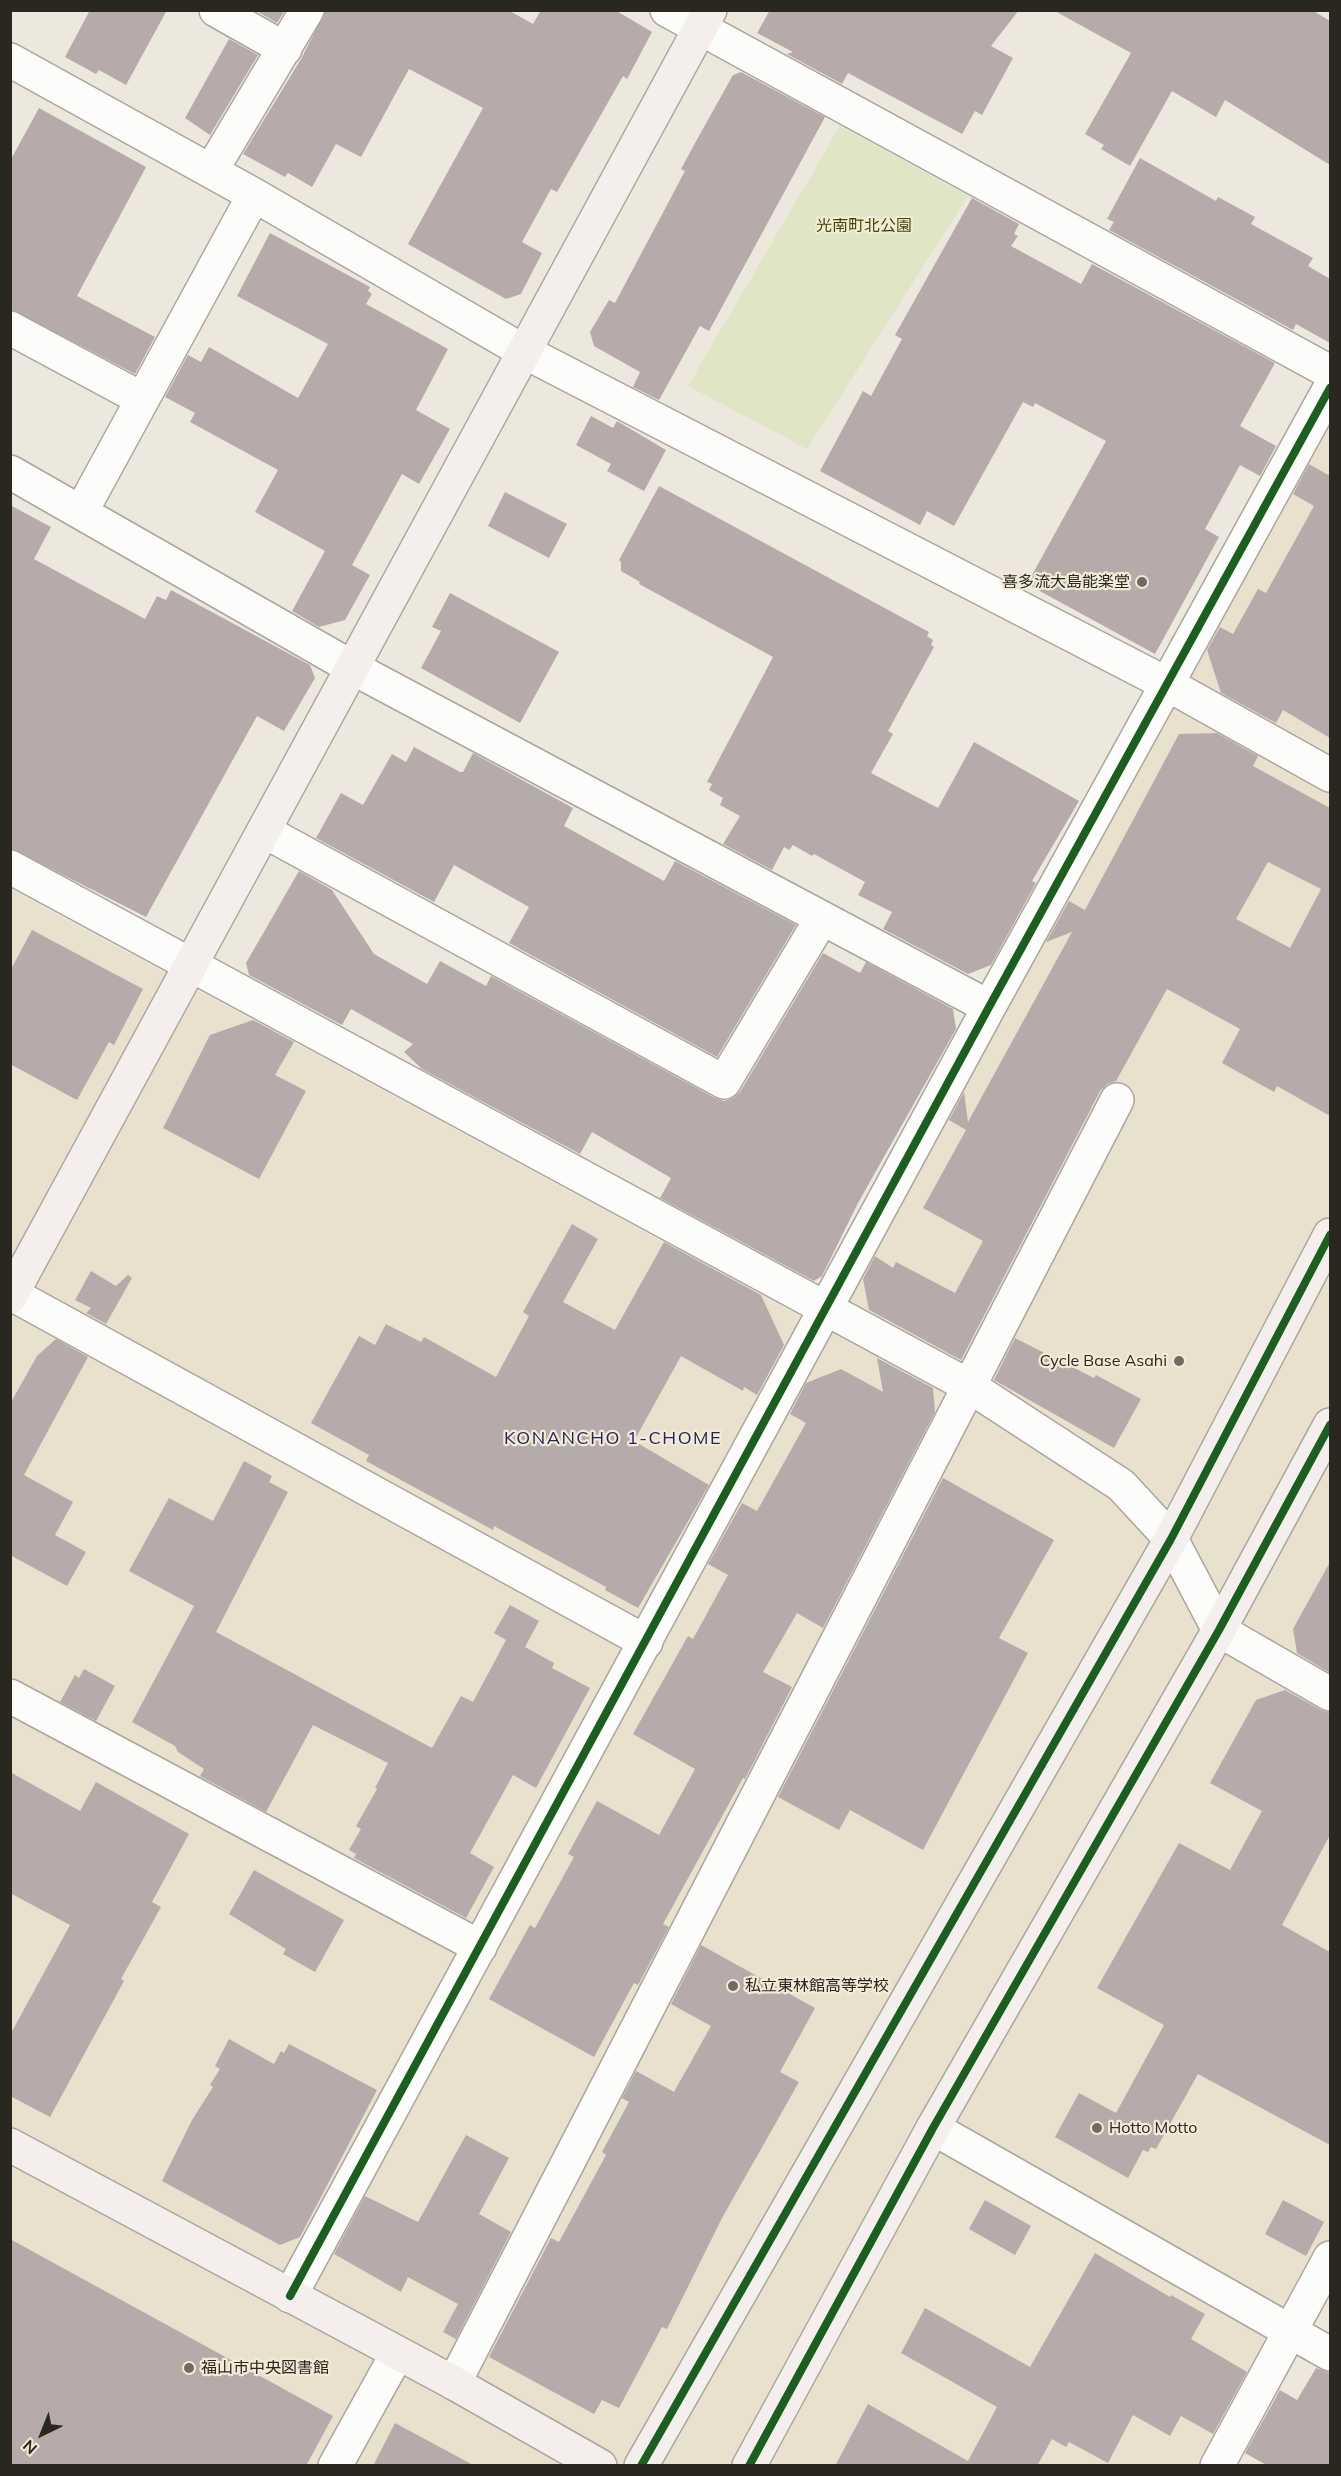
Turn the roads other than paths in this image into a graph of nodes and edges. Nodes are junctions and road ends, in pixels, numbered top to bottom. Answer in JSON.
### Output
{"nodes":[{"id":1,"x":216,"y":10,"type":"edge"},
{"id":2,"x":307,"y":10,"type":"edge"},
{"id":3,"x":667,"y":10,"type":"edge"},
{"id":4,"x":705,"y":20,"type":"edge"},
{"id":5,"x":285,"y":49,"type":"junction"},
{"id":6,"x":10,"y":60,"type":"edge"},
{"id":7,"x":211,"y":171,"type":"junction"},
{"id":8,"x":254,"y":195,"type":"junction"},
{"id":9,"x":10,"y":328,"type":"edge"},
{"id":10,"x":523,"y":351,"type":"junction"},
{"id":11,"x":1330,"y":372,"type":"edge"},
{"id":12,"x":1330,"y":388,"type":"edge"},
{"id":13,"x":142,"y":399,"type":"junction"},
{"id":14,"x":10,"y":472,"type":"edge"},
{"id":15,"x":81,"y":512,"type":"junction"},
{"id":16,"x":353,"y":668,"type":"junction"},
{"id":17,"x":1167,"y":684,"type":"junction"},
{"id":18,"x":1330,"y":775,"type":"edge"},
{"id":19,"x":264,"y":831,"type":"junction"},
{"id":20,"x":10,"y":867,"type":"edge"},
{"id":21,"x":822,"y":918,"type":"junction"},
{"id":22,"x":191,"y":965,"type":"junction"},
{"id":23,"x":989,"y":1006,"type":"junction"},
{"id":24,"x":1117,"y":1100,"type":"dead end"},
{"id":25,"x":1330,"y":1235,"type":"edge"},
{"id":26,"x":11,"y":1295,"type":"edge"},
{"id":27,"x":826,"y":1306,"type":"junction"},
{"id":28,"x":969,"y":1386,"type":"junction"},
{"id":29,"x":1330,"y":1425,"type":"edge"},
{"id":30,"x":1171,"y":1539,"type":"junction"},
{"id":31,"x":1219,"y":1630,"type":"junction"},
{"id":32,"x":646,"y":1642,"type":"junction"},
{"id":33,"x":1330,"y":1694,"type":"edge"},
{"id":34,"x":10,"y":1696,"type":"edge"},
{"id":35,"x":480,"y":1947,"type":"junction"},
{"id":36,"x":933,"y":2128,"type":"junction"},
{"id":37,"x":10,"y":2145,"type":"edge"},
{"id":38,"x":1330,"y":2258,"type":"edge"},
{"id":39,"x":290,"y":2296,"type":"junction"},
{"id":40,"x":1290,"y":2331,"type":"junction"},
{"id":41,"x":397,"y":2354,"type":"junction"},
{"id":42,"x":1330,"y":2354,"type":"edge"},
{"id":43,"x":454,"y":2383,"type":"junction"},
{"id":44,"x":335,"y":2466,"type":"edge"},
{"id":45,"x":600,"y":2466,"type":"edge"},
{"id":46,"x":641,"y":2466,"type":"edge"},
{"id":47,"x":749,"y":2466,"type":"edge"},
{"id":48,"x":1217,"y":2466,"type":"edge"}],
"edges":[{"from":1,"to":5,"type":"street"},
{"from":2,"to":5,"type":"street"},
{"from":3,"to":4,"type":"street"},
{"from":4,"to":10,"type":"street"},
{"from":4,"to":11,"type":"street"},
{"from":5,"to":7,"type":"street"},
{"from":6,"to":7,"type":"street"},
{"from":7,"to":8,"type":"street"},
{"from":8,"to":10,"type":"street"},
{"from":8,"to":13,"type":"street"},
{"from":9,"to":13,"type":"street"},
{"from":10,"to":16,"type":"street"},
{"from":10,"to":17,"type":"street"},
{"from":12,"to":17,"type":"street"},
{"from":13,"to":15,"type":"street"},
{"from":14,"to":15,"type":"street"},
{"from":15,"to":16,"type":"street"},
{"from":16,"to":19,"type":"street"},
{"from":16,"to":21,"type":"street"},
{"from":17,"to":18,"type":"street"},
{"from":17,"to":23,"type":"street"},
{"from":19,"to":21,"type":"street"},
{"from":19,"to":22,"type":"street"},
{"from":20,"to":22,"type":"street"},
{"from":21,"to":23,"type":"street"},
{"from":22,"to":26,"type":"street"},
{"from":22,"to":27,"type":"street"},
{"from":23,"to":27,"type":"street"},
{"from":24,"to":28,"type":"street"},
{"from":25,"to":30,"type":"street"},
{"from":26,"to":32,"type":"street"},
{"from":27,"to":28,"type":"street"},
{"from":27,"to":32,"type":"street"},
{"from":28,"to":30,"type":"street"},
{"from":28,"to":43,"type":"street"},
{"from":29,"to":31,"type":"street"},
{"from":30,"to":31,"type":"street"},
{"from":30,"to":46,"type":"street"},
{"from":31,"to":33,"type":"street"},
{"from":31,"to":36,"type":"street"},
{"from":32,"to":35,"type":"street"},
{"from":34,"to":35,"type":"street"},
{"from":35,"to":39,"type":"street"},
{"from":36,"to":40,"type":"street"},
{"from":36,"to":47,"type":"street"},
{"from":37,"to":39,"type":"street"},
{"from":38,"to":40,"type":"street"},
{"from":39,"to":41,"type":"street"},
{"from":40,"to":42,"type":"street"},
{"from":40,"to":48,"type":"street"},
{"from":41,"to":43,"type":"street"},
{"from":41,"to":44,"type":"street"},
{"from":43,"to":45,"type":"street"}]}
